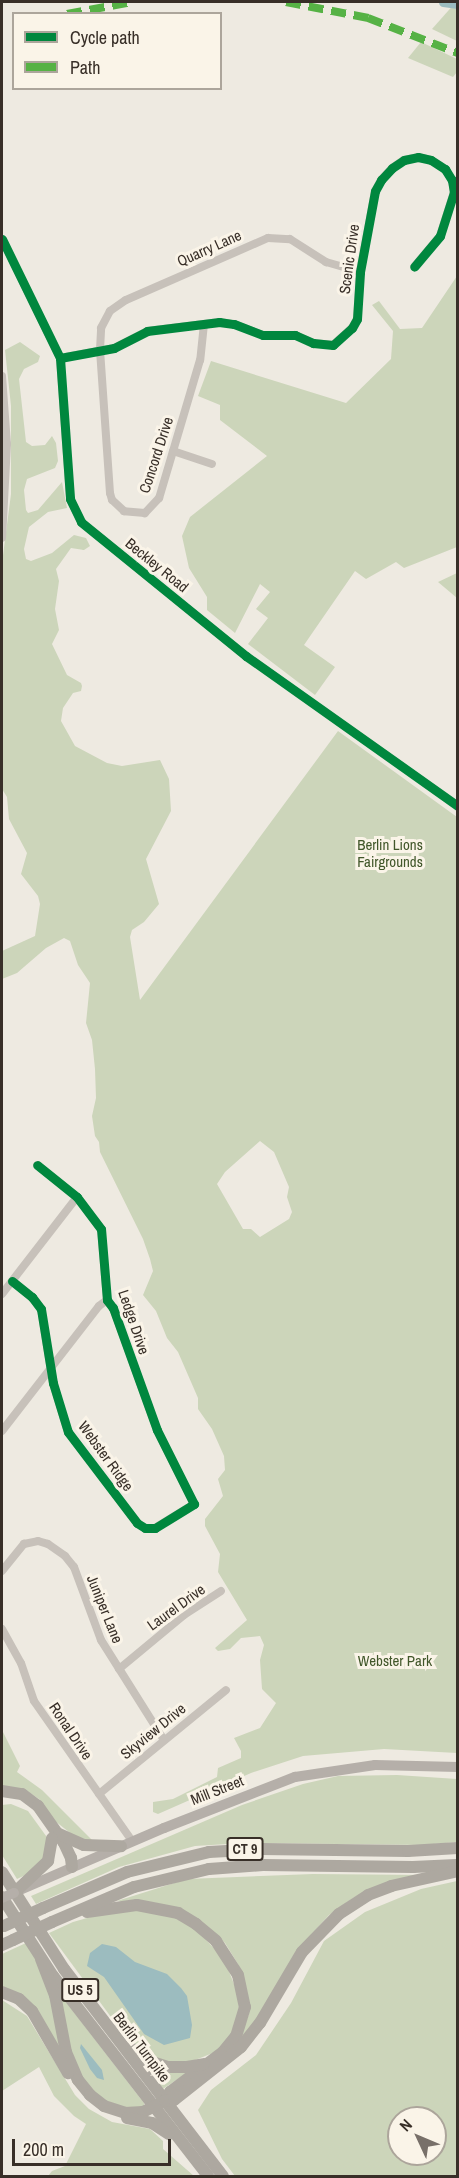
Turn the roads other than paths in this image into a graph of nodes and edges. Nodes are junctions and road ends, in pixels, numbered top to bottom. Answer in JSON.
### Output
{"nodes":[{"id":1,"x":2,"y":239,"type":"edge"},
{"id":2,"x":414,"y":267,"type":"dead end"},
{"id":3,"x":360,"y":272,"type":"junction"},
{"id":4,"x":204,"y":324,"type":"junction"},
{"id":5,"x":100,"y":350,"type":"junction"},
{"id":6,"x":60,"y":358,"type":"junction"},
{"id":7,"x":2,"y":376,"type":"edge"},
{"id":8,"x":4,"y":444,"type":"edge"},
{"id":9,"x":173,"y":451,"type":"junction"},
{"id":10,"x":212,"y":464,"type":"dead end"},
{"id":11,"x":2,"y":538,"type":"edge"},
{"id":12,"x":458,"y":806,"type":"edge"},
{"id":13,"x":37,"y":1165,"type":"dead end"},
{"id":14,"x":77,"y":1197,"type":"junction"},
{"id":15,"x":12,"y":1281,"type":"junction"},
{"id":16,"x":2,"y":1294,"type":"edge"},
{"id":17,"x":107,"y":1300,"type":"junction"},
{"id":18,"x":50,"y":1367,"type":"junction"},
{"id":19,"x":2,"y":1431,"type":"edge"},
{"id":20,"x":194,"y":1504,"type":"joint"},
{"id":21,"x":2,"y":1571,"type":"edge"},
{"id":22,"x":221,"y":1591,"type":"dead end"},
{"id":23,"x":2,"y":1629,"type":"edge"},
{"id":24,"x":118,"y":1669,"type":"junction"},
{"id":25,"x":226,"y":1690,"type":"dead end"},
{"id":26,"x":164,"y":1740,"type":"junction"},
{"id":27,"x":458,"y":1767,"type":"edge"},
{"id":28,"x":2,"y":1791,"type":"edge"},
{"id":29,"x":99,"y":1794,"type":"junction"},
{"id":30,"x":2,"y":1800,"type":"edge"},
{"id":31,"x":55,"y":1835,"type":"junction"},
{"id":32,"x":127,"y":1844,"type":"junction"},
{"id":33,"x":458,"y":1848,"type":"edge"},
{"id":34,"x":458,"y":1864,"type":"edge"},
{"id":35,"x":72,"y":1867,"type":"junction"},
{"id":36,"x":458,"y":1871,"type":"edge"},
{"id":37,"x":2,"y":1872,"type":"edge"},
{"id":38,"x":28,"y":1883,"type":"junction"},
{"id":39,"x":6,"y":1896,"type":"edge"},
{"id":40,"x":56,"y":1920,"type":"junction"},
{"id":41,"x":3,"y":1926,"type":"edge"},
{"id":42,"x":7,"y":1942,"type":"edge"},
{"id":43,"x":41,"y":1959,"type":"junction"},
{"id":44,"x":2,"y":1992,"type":"edge"},
{"id":45,"x":111,"y":2031,"type":"junction"},
{"id":46,"x":211,"y":2061,"type":"junction"},
{"id":47,"x":86,"y":2090,"type":"junction"},
{"id":48,"x":160,"y":2105,"type":"junction"},
{"id":49,"x":119,"y":2112,"type":"junction"},
{"id":50,"x":183,"y":2145,"type":"junction"},
{"id":51,"x":208,"y":2176,"type":"edge"},
{"id":52,"x":223,"y":2176,"type":"edge"}],
"edges":[{"from":1,"to":6,"type":"street","name":"Beckley Road"},
{"from":2,"to":3,"type":"street","name":"Scenic Drive"},
{"from":3,"to":4,"type":"street","name":"Scenic Drive"},
{"from":3,"to":5,"type":"street","name":"Quarry Lane"},
{"from":4,"to":5,"type":"street","name":"Scenic Drive"},
{"from":4,"to":9,"type":"street","name":"Concord Drive"},
{"from":5,"to":6,"type":"street","name":"Scenic Drive"},
{"from":5,"to":9,"type":"street","name":"Concord Drive"},
{"from":6,"to":12,"type":"street","name":"Beckley Road"},
{"from":7,"to":8,"type":"street"},
{"from":8,"to":11,"type":"street"},
{"from":9,"to":10,"type":"street"},
{"from":13,"to":14,"type":"street","name":"Ledge Drive"},
{"from":14,"to":15,"type":"street"},
{"from":14,"to":17,"type":"street","name":"Ledge Drive"},
{"from":15,"to":16,"type":"street"},
{"from":15,"to":18,"type":"street","name":"Webster Ridge"},
{"from":17,"to":18,"type":"street"},
{"from":17,"to":20,"type":"street","name":"Ledge Drive"},
{"from":18,"to":19,"type":"street"},
{"from":18,"to":20,"type":"street","name":"Webster Ridge"},
{"from":21,"to":24,"type":"street","name":"Juniper Lane"},
{"from":22,"to":24,"type":"street","name":"Laurel Drive"},
{"from":23,"to":29,"type":"street","name":"Ronal Drive"},
{"from":24,"to":26,"type":"street","name":"Juniper Lane"},
{"from":25,"to":26,"type":"street","name":"Skyview Drive"},
{"from":26,"to":29,"type":"street","name":"Skyview Drive"},
{"from":27,"to":32,"type":"main road","name":"Mill Street"},
{"from":28,"to":31,"type":"highway"},
{"from":29,"to":32,"type":"street","name":"Ronal Drive"},
{"from":30,"to":31,"type":"highway"},
{"from":31,"to":32,"type":"highway"},
{"from":31,"to":35,"type":"highway"},
{"from":31,"to":38,"type":"highway"},
{"from":32,"to":35,"type":"main road","name":"Mill Street"},
{"from":33,"to":41,"type":"highway","number":"CT 9","bridge":true},
{"from":34,"to":40,"type":"highway","number":"CT 9"},
{"from":35,"to":38,"type":"main road","name":"Mill Street"},
{"from":36,"to":48,"type":"highway"},
{"from":37,"to":45,"type":"highway","name":"Berlin Turnpike","number":"US 5"},
{"from":38,"to":39,"type":"highway"},
{"from":39,"to":43,"type":"highway","name":"Berlin Turnpike","number":"US 5"},
{"from":40,"to":42,"type":"highway","number":"CT 9","bridge":true},
{"from":40,"to":46,"type":"highway"},
{"from":43,"to":47,"type":"highway"},
{"from":43,"to":48,"type":"highway","name":"Berlin Turnpike","number":"US 5"},
{"from":44,"to":47,"type":"highway"},
{"from":45,"to":46,"type":"highway"},
{"from":45,"to":48,"type":"highway","name":"Berlin Turnpike","number":"US 5"},
{"from":46,"to":48,"type":"highway"},
{"from":47,"to":49,"type":"highway"},
{"from":48,"to":49,"type":"highway"},
{"from":48,"to":50,"type":"highway","name":"Berlin Turnpike","number":"US 5"},
{"from":48,"to":52,"type":"highway","name":"Berlin Turnpike","number":"US 5"},
{"from":49,"to":50,"type":"highway"},
{"from":50,"to":51,"type":"highway","name":"Berlin Turnpike","number":"US 5"}]}
